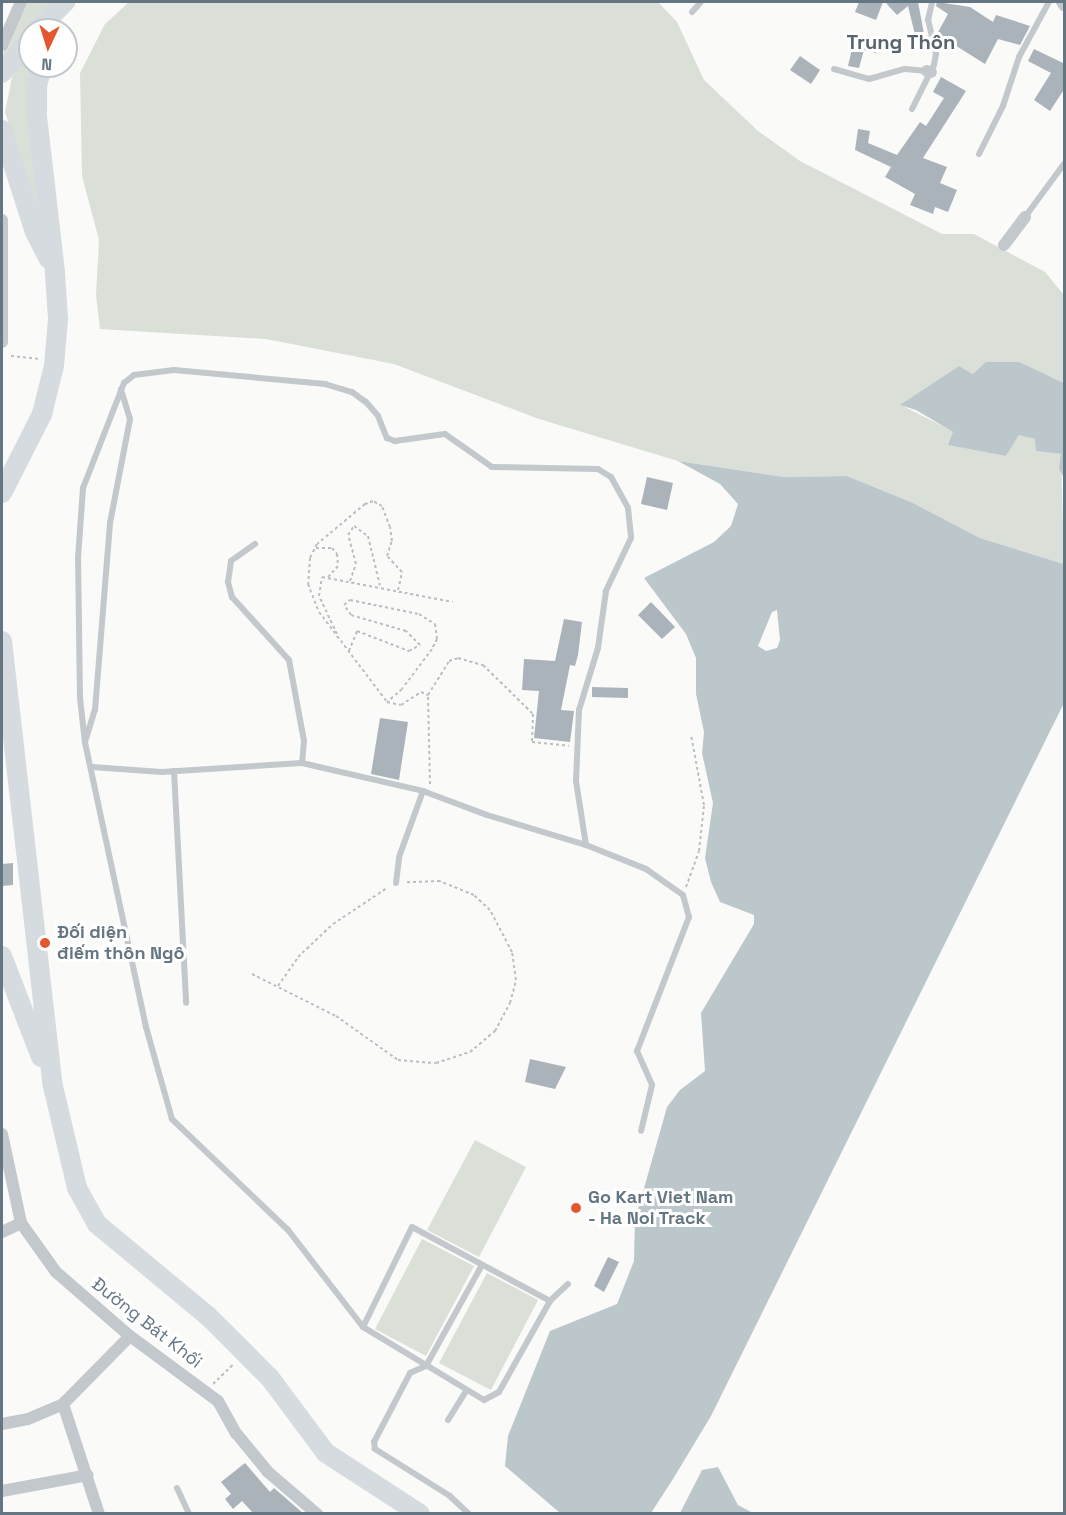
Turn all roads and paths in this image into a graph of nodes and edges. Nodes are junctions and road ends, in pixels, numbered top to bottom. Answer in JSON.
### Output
{"nodes":[{"id":1,"x":21,"y":2,"type":"edge"},
{"id":2,"x":65,"y":2,"type":"edge"},
{"id":3,"x":73,"y":2,"type":"edge"},
{"id":4,"x":701,"y":2,"type":"edge"},
{"id":5,"x":932,"y":2,"type":"edge"},
{"id":6,"x":1049,"y":2,"type":"edge"},
{"id":7,"x":1062,"y":2,"type":"edge"},
{"id":8,"x":1065,"y":5,"type":"edge"},
{"id":9,"x":692,"y":12,"type":"dead end"},
{"id":10,"x":49,"y":18,"type":"edge"},
{"id":11,"x":64,"y":18,"type":"edge"},
{"id":12,"x":2,"y":45,"type":"edge"},
{"id":13,"x":18,"y":54,"type":"edge"},
{"id":14,"x":834,"y":69,"type":"dead end"},
{"id":15,"x":929,"y":72,"type":"junction"},
{"id":16,"x":2,"y":73,"type":"edge"},
{"id":17,"x":39,"y":78,"type":"edge"},
{"id":18,"x":912,"y":109,"type":"dead end"},
{"id":19,"x":2,"y":130,"type":"edge"},
{"id":20,"x":979,"y":154,"type":"dead end"},
{"id":21,"x":1065,"y":164,"type":"edge"},
{"id":22,"x":1025,"y":217,"type":"joint"},
{"id":23,"x":2,"y":220,"type":"edge"},
{"id":24,"x":1004,"y":245,"type":"dead end"},
{"id":25,"x":55,"y":272,"type":"junction"},
{"id":26,"x":2,"y":342,"type":"edge"},
{"id":27,"x":11,"y":356,"type":"dead end"},
{"id":28,"x":46,"y":359,"type":"dead end"},
{"id":29,"x":121,"y":389,"type":"junction"},
{"id":30,"x":2,"y":493,"type":"edge"},
{"id":31,"x":255,"y":544,"type":"dead end"},
{"id":32,"x":315,"y":548,"type":"junction"},
{"id":33,"x":328,"y":577,"type":"junction"},
{"id":34,"x":350,"y":581,"type":"junction"},
{"id":35,"x":380,"y":586,"type":"junction"},
{"id":36,"x":398,"y":591,"type":"junction"},
{"id":37,"x":453,"y":602,"type":"dead end"},
{"id":38,"x":338,"y":637,"type":"junction"},
{"id":39,"x":2,"y":641,"type":"edge"},
{"id":40,"x":349,"y":651,"type":"junction"},
{"id":41,"x":5,"y":685,"type":"junction"},
{"id":42,"x":428,"y":695,"type":"junction"},
{"id":43,"x":387,"y":702,"type":"junction"},
{"id":44,"x":2,"y":709,"type":"edge"},
{"id":45,"x":691,"y":735,"type":"dead end"},
{"id":46,"x":85,"y":743,"type":"junction"},
{"id":47,"x":576,"y":747,"type":"junction"},
{"id":48,"x":302,"y":763,"type":"junction"},
{"id":49,"x":92,"y":767,"type":"junction"},
{"id":50,"x":174,"y":771,"type":"junction"},
{"id":51,"x":423,"y":790,"type":"junction"},
{"id":52,"x":586,"y":845,"type":"junction"},
{"id":53,"x":396,"y":883,"type":"junction"},
{"id":54,"x":683,"y":895,"type":"junction"},
{"id":55,"x":2,"y":956,"type":"edge"},
{"id":56,"x":252,"y":974,"type":"dead end"},
{"id":57,"x":278,"y":986,"type":"junction"},
{"id":58,"x":186,"y":1003,"type":"dead end"},
{"id":59,"x":52,"y":1082,"type":"junction"},
{"id":60,"x":641,"y":1131,"type":"dead end"},
{"id":61,"x":2,"y":1134,"type":"edge"},
{"id":62,"x":21,"y":1223,"type":"junction"},
{"id":63,"x":2,"y":1233,"type":"edge"},
{"id":64,"x":482,"y":1265,"type":"junction"},
{"id":65,"x":568,"y":1284,"type":"dead end"},
{"id":66,"x":550,"y":1301,"type":"junction"},
{"id":67,"x":363,"y":1327,"type":"junction"},
{"id":68,"x":130,"y":1336,"type":"junction"},
{"id":69,"x":234,"y":1364,"type":"dead end"},
{"id":70,"x":426,"y":1366,"type":"junction"},
{"id":71,"x":212,"y":1385,"type":"dead end"},
{"id":72,"x":466,"y":1390,"type":"junction"},
{"id":73,"x":63,"y":1404,"type":"junction"},
{"id":74,"x":448,"y":1420,"type":"dead end"},
{"id":75,"x":2,"y":1424,"type":"edge"},
{"id":76,"x":88,"y":1475,"type":"junction"},
{"id":77,"x":177,"y":1488,"type":"dead end"},
{"id":78,"x":2,"y":1491,"type":"edge"},
{"id":79,"x":99,"y":1514,"type":"edge"},
{"id":80,"x":189,"y":1514,"type":"edge"},
{"id":81,"x":317,"y":1514,"type":"edge"},
{"id":82,"x":420,"y":1514,"type":"edge"},
{"id":83,"x":469,"y":1514,"type":"edge"}],
"edges":[{"from":1,"to":12,"type":"street"},
{"from":2,"to":10,"type":"main road"},
{"from":3,"to":11,"type":"main road"},
{"from":4,"to":9,"type":"lane"},
{"from":5,"to":15,"type":"lane"},
{"from":6,"to":20,"type":"lane"},
{"from":7,"to":8,"type":"street"},
{"from":13,"to":16,"type":"main road"},
{"from":14,"to":15,"type":"lane"},
{"from":15,"to":18,"type":"lane"},
{"from":17,"to":25,"type":"main road"},
{"from":19,"to":25,"type":"main road"},
{"from":21,"to":22,"type":"lane"},
{"from":22,"to":24,"type":"street"},
{"from":23,"to":26,"type":"street"},
{"from":25,"to":30,"type":"main road"},
{"from":27,"to":28,"type":"path"},
{"from":29,"to":46,"type":"lane"},
{"from":29,"to":46,"type":"lane"},
{"from":29,"to":47,"type":"lane"},
{"from":31,"to":48,"type":"lane"},
{"from":32,"to":33,"type":"path"},
{"from":32,"to":36,"type":"path"},
{"from":32,"to":38,"type":"path"},
{"from":33,"to":34,"type":"path"},
{"from":33,"to":38,"type":"path"},
{"from":34,"to":35,"type":"path"},
{"from":34,"to":35,"type":"path"},
{"from":35,"to":36,"type":"path"},
{"from":36,"to":37,"type":"path"},
{"from":38,"to":40,"type":"path"},
{"from":39,"to":41,"type":"main road"},
{"from":40,"to":43,"type":"path"},
{"from":40,"to":43,"type":"path"},
{"from":41,"to":44,"type":"main road"},
{"from":41,"to":59,"type":"main road"},
{"from":42,"to":43,"type":"path"},
{"from":42,"to":47,"type":"path"},
{"from":42,"to":51,"type":"path"},
{"from":45,"to":54,"type":"path"},
{"from":46,"to":49,"type":"lane"},
{"from":47,"to":52,"type":"lane"},
{"from":48,"to":50,"type":"lane"},
{"from":48,"to":51,"type":"lane"},
{"from":49,"to":50,"type":"lane"},
{"from":49,"to":67,"type":"lane"},
{"from":50,"to":58,"type":"lane"},
{"from":51,"to":52,"type":"lane"},
{"from":51,"to":53,"type":"lane"},
{"from":52,"to":54,"type":"lane"},
{"from":53,"to":57,"type":"path"},
{"from":53,"to":57,"type":"path"},
{"from":54,"to":60,"type":"lane"},
{"from":55,"to":59,"type":"main road"},
{"from":56,"to":57,"type":"path"},
{"from":59,"to":82,"type":"main road"},
{"from":61,"to":62,"type":"street","name":"Đường Bát Khối"},
{"from":62,"to":63,"type":"street"},
{"from":62,"to":68,"type":"street","name":"Đường Bát Khối"},
{"from":64,"to":66,"type":"lane"},
{"from":64,"to":67,"type":"lane"},
{"from":64,"to":70,"type":"lane"},
{"from":65,"to":66,"type":"lane"},
{"from":66,"to":72,"type":"lane"},
{"from":67,"to":70,"type":"lane"},
{"from":68,"to":73,"type":"street"},
{"from":68,"to":81,"type":"street","name":"Đường Bát Khối"},
{"from":69,"to":71,"type":"path"},
{"from":70,"to":72,"type":"lane"},
{"from":70,"to":83,"type":"lane"},
{"from":72,"to":74,"type":"lane"},
{"from":73,"to":75,"type":"street"},
{"from":73,"to":76,"type":"street"},
{"from":76,"to":78,"type":"street"},
{"from":76,"to":79,"type":"street"},
{"from":77,"to":80,"type":"lane"}]}
